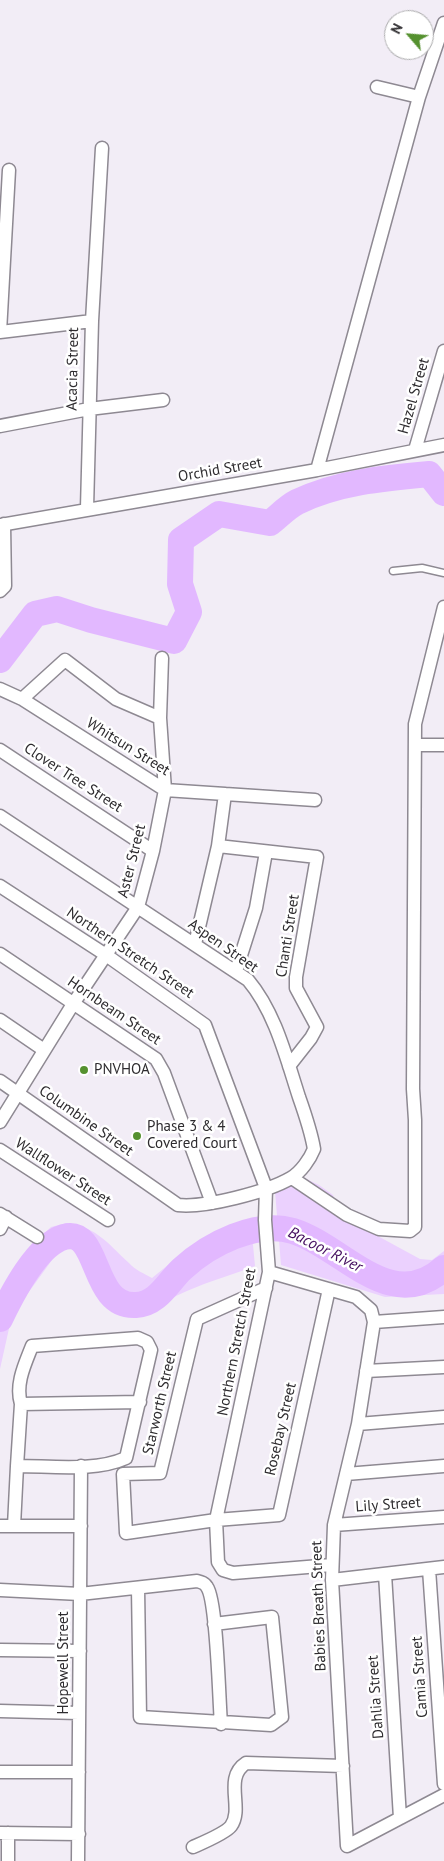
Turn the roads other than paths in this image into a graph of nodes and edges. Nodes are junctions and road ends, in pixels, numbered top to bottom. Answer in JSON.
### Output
{"nodes":[{"id":1,"x":444,"y":22,"type":"edge"},
{"id":2,"x":377,"y":87,"type":"dead end"},
{"id":3,"x":419,"y":97,"type":"junction"},
{"id":4,"x":102,"y":148,"type":"dead end"},
{"id":5,"x":9,"y":170,"type":"dead end"},
{"id":6,"x":92,"y":321,"type":"junction"},
{"id":7,"x":0,"y":332,"type":"edge"},
{"id":8,"x":444,"y":351,"type":"edge"},
{"id":9,"x":163,"y":400,"type":"dead end"},
{"id":10,"x":89,"y":409,"type":"junction"},
{"id":11,"x":0,"y":426,"type":"edge"},
{"id":12,"x":444,"y":445,"type":"edge"},
{"id":13,"x":415,"y":450,"type":"junction"},
{"id":14,"x":317,"y":470,"type":"junction"},
{"id":15,"x":87,"y":508,"type":"junction"},
{"id":16,"x":2,"y":524,"type":"edge"},
{"id":17,"x":393,"y":571,"type":"dead end"},
{"id":18,"x":444,"y":573,"type":"edge"},
{"id":19,"x":0,"y":591,"type":"edge"},
{"id":20,"x":444,"y":607,"type":"edge"},
{"id":21,"x":162,"y":658,"type":"dead end"},
{"id":22,"x":0,"y":689,"type":"edge"},
{"id":23,"x":22,"y":699,"type":"junction"},
{"id":24,"x":160,"y":718,"type":"junction"},
{"id":25,"x":415,"y":744,"type":"junction"},
{"id":26,"x":444,"y":745,"type":"edge"},
{"id":27,"x":0,"y":750,"type":"edge"},
{"id":28,"x":165,"y":790,"type":"junction"},
{"id":29,"x":225,"y":794,"type":"junction"},
{"id":30,"x":315,"y":800,"type":"dead end"},
{"id":31,"x":0,"y":816,"type":"edge"},
{"id":32,"x":218,"y":846,"type":"junction"},
{"id":33,"x":153,"y":851,"type":"junction"},
{"id":34,"x":266,"y":852,"type":"junction"},
{"id":35,"x":0,"y":886,"type":"edge"},
{"id":36,"x":138,"y":907,"type":"junction"},
{"id":37,"x":195,"y":944,"type":"junction"},
{"id":38,"x":0,"y":954,"type":"edge"},
{"id":39,"x":106,"y":955,"type":"junction"},
{"id":40,"x":236,"y":971,"type":"junction"},
{"id":41,"x":73,"y":1004,"type":"junction"},
{"id":42,"x":0,"y":1020,"type":"edge"},
{"id":43,"x":44,"y":1050,"type":"junction"},
{"id":44,"x":289,"y":1066,"type":"junction"},
{"id":45,"x":0,"y":1081,"type":"edge"},
{"id":46,"x":18,"y":1093,"type":"junction"},
{"id":47,"x":0,"y":1122,"type":"edge"},
{"id":48,"x":0,"y":1150,"type":"edge"},
{"id":49,"x":292,"y":1178,"type":"junction"},
{"id":50,"x":266,"y":1188,"type":"junction"},
{"id":51,"x":212,"y":1203,"type":"junction"},
{"id":52,"x":3,"y":1216,"type":"edge"},
{"id":53,"x":108,"y":1220,"type":"dead end"},
{"id":54,"x":0,"y":1229,"type":"edge"},
{"id":55,"x":37,"y":1237,"type":"dead end"},
{"id":56,"x":269,"y":1272,"type":"junction"},
{"id":57,"x":266,"y":1288,"type":"junction"},
{"id":58,"x":329,"y":1289,"type":"junction"},
{"id":59,"x":372,"y":1316,"type":"junction"},
{"id":60,"x":444,"y":1317,"type":"edge"},
{"id":61,"x":444,"y":1367,"type":"edge"},
{"id":62,"x":366,"y":1371,"type":"junction"},
{"id":63,"x":140,"y":1402,"type":"junction"},
{"id":64,"x":21,"y":1404,"type":"junction"},
{"id":65,"x":444,"y":1417,"type":"edge"},
{"id":66,"x":358,"y":1424,"type":"junction"},
{"id":67,"x":16,"y":1466,"type":"junction"},
{"id":68,"x":80,"y":1466,"type":"junction"},
{"id":69,"x":444,"y":1466,"type":"edge"},
{"id":70,"x":346,"y":1474,"type":"junction"},
{"id":71,"x":444,"y":1517,"type":"edge"},
{"id":72,"x":216,"y":1520,"type":"junction"},
{"id":73,"x":334,"y":1525,"type":"junction"},
{"id":74,"x":0,"y":1526,"type":"edge"},
{"id":75,"x":14,"y":1526,"type":"junction"},
{"id":76,"x":81,"y":1526,"type":"junction"},
{"id":77,"x":332,"y":1565,"type":"junction"},
{"id":78,"x":444,"y":1567,"type":"edge"},
{"id":79,"x":429,"y":1569,"type":"junction"},
{"id":80,"x":385,"y":1574,"type":"junction"},
{"id":81,"x":332,"y":1580,"type":"junction"},
{"id":82,"x":138,"y":1588,"type":"junction"},
{"id":83,"x":0,"y":1590,"type":"edge"},
{"id":84,"x":80,"y":1594,"type":"junction"},
{"id":85,"x":214,"y":1624,"type":"junction"},
{"id":86,"x":0,"y":1650,"type":"edge"},
{"id":87,"x":80,"y":1651,"type":"junction"},
{"id":88,"x":0,"y":1711,"type":"edge"},
{"id":89,"x":79,"y":1713,"type":"junction"},
{"id":90,"x":221,"y":1724,"type":"junction"},
{"id":91,"x":343,"y":1766,"type":"junction"},
{"id":92,"x":0,"y":1772,"type":"edge"},
{"id":93,"x":79,"y":1772,"type":"junction"},
{"id":94,"x":444,"y":1784,"type":"edge"},
{"id":95,"x":444,"y":1795,"type":"edge"},
{"id":96,"x":400,"y":1818,"type":"junction"},
{"id":97,"x":4,"y":1833,"type":"edge"},
{"id":98,"x":78,"y":1834,"type":"junction"},
{"id":99,"x":193,"y":1847,"type":"dead end"},
{"id":100,"x":8,"y":1861,"type":"edge"},
{"id":101,"x":78,"y":1861,"type":"edge"}],
"edges":[{"from":1,"to":3,"type":"street"},
{"from":2,"to":3,"type":"street"},
{"from":3,"to":14,"type":"street"},
{"from":4,"to":6,"type":"street"},
{"from":5,"to":7,"type":"street"},
{"from":6,"to":7,"type":"street","name":"Acacia Street"},
{"from":6,"to":10,"type":"street","name":"Acacia Street"},
{"from":8,"to":13,"type":"street","name":"Hazel Street"},
{"from":9,"to":10,"type":"street"},
{"from":10,"to":11,"type":"street"},
{"from":10,"to":15,"type":"street","name":"Acacia Street"},
{"from":12,"to":13,"type":"street","name":"Orchid Street"},
{"from":13,"to":14,"type":"street","name":"Orchid Street"},
{"from":14,"to":15,"type":"street","name":"Orchid Street"},
{"from":15,"to":16,"type":"street","name":"Orchid Street"},
{"from":16,"to":19,"type":"street"},
{"from":17,"to":18,"type":"lane"},
{"from":20,"to":25,"type":"street"},
{"from":21,"to":24,"type":"street","name":"Aster Street"},
{"from":22,"to":23,"type":"street","name":"Whitsun Street"},
{"from":23,"to":24,"type":"street"},
{"from":23,"to":28,"type":"street","name":"Whitsun Street"},
{"from":24,"to":28,"type":"street","name":"Aster Street"},
{"from":25,"to":26,"type":"street"},
{"from":25,"to":49,"type":"street"},
{"from":27,"to":33,"type":"street","name":"Clover Tree Street"},
{"from":28,"to":29,"type":"street","name":"Whitsun Street"},
{"from":28,"to":33,"type":"street","name":"Aster Street"},
{"from":29,"to":30,"type":"street","name":"Whitsun Street"},
{"from":29,"to":32,"type":"street"},
{"from":31,"to":36,"type":"street","name":"Aspen Street"},
{"from":32,"to":34,"type":"street"},
{"from":32,"to":37,"type":"street"},
{"from":33,"to":36,"type":"street","name":"Aster Street"},
{"from":34,"to":40,"type":"street"},
{"from":34,"to":44,"type":"street","name":"Chanti Street"},
{"from":35,"to":39,"type":"street","name":"Northern Stretch Street"},
{"from":36,"to":37,"type":"street","name":"Aspen Street"},
{"from":36,"to":39,"type":"street","name":"Aster Street"},
{"from":37,"to":40,"type":"street","name":"Aspen Street"},
{"from":38,"to":41,"type":"street","name":"Hornbeam Street"},
{"from":39,"to":41,"type":"street","name":"Aster Street"},
{"from":39,"to":50,"type":"street","name":"Northern Stretch Street"},
{"from":40,"to":44,"type":"street","name":"Aspen Street"},
{"from":41,"to":43,"type":"street","name":"Aster Street"},
{"from":41,"to":51,"type":"street","name":"Hornbeam Street"},
{"from":42,"to":43,"type":"street"},
{"from":43,"to":46,"type":"street","name":"Aster Street"},
{"from":44,"to":49,"type":"street","name":"Aspen Street"},
{"from":45,"to":46,"type":"street","name":"Columbine Street"},
{"from":46,"to":47,"type":"street","name":"Aster Street"},
{"from":46,"to":51,"type":"street","name":"Columbine Street"},
{"from":48,"to":53,"type":"street","name":"Wallflower Street"},
{"from":49,"to":50,"type":"street","name":"Aspen Street"},
{"from":50,"to":51,"type":"street","name":"Columbine Street"},
{"from":50,"to":56,"type":"street","name":"Northern Stretch Street"},
{"from":52,"to":54,"type":"street"},
{"from":52,"to":55,"type":"street"},
{"from":56,"to":57,"type":"street","name":"Northern Stretch Street"},
{"from":56,"to":58,"type":"street"},
{"from":57,"to":72,"type":"street","name":"Northern Stretch Street"},
{"from":57,"to":72,"type":"street","name":"Starworth Street"},
{"from":58,"to":59,"type":"street"},
{"from":58,"to":72,"type":"street","name":"Rosebay Street"},
{"from":59,"to":60,"type":"street"},
{"from":59,"to":62,"type":"street","name":"Babies Breath Street"},
{"from":61,"to":62,"type":"street"},
{"from":62,"to":66,"type":"street","name":"Babies Breath Street"},
{"from":63,"to":64,"type":"street"},
{"from":63,"to":64,"type":"street"},
{"from":63,"to":68,"type":"street"},
{"from":64,"to":67,"type":"street"},
{"from":65,"to":66,"type":"street"},
{"from":66,"to":70,"type":"street","name":"Babies Breath Street"},
{"from":67,"to":68,"type":"street"},
{"from":67,"to":75,"type":"street"},
{"from":68,"to":76,"type":"street","name":"Hopewell Street"},
{"from":69,"to":70,"type":"street"},
{"from":70,"to":73,"type":"street","name":"Babies Breath Street"},
{"from":71,"to":73,"type":"street","name":"Lily Street"},
{"from":72,"to":77,"type":"street","name":"Northern Stretch Street"},
{"from":73,"to":77,"type":"street","name":"Babies Breath Street"},
{"from":74,"to":75,"type":"street"},
{"from":75,"to":76,"type":"street"},
{"from":76,"to":84,"type":"street","name":"Hopewell Street"},
{"from":77,"to":81,"type":"street","name":"Babies Breath Street"},
{"from":78,"to":79,"type":"street"},
{"from":79,"to":80,"type":"street"},
{"from":79,"to":94,"type":"street","name":"Camia Street"},
{"from":80,"to":81,"type":"street"},
{"from":80,"to":96,"type":"street","name":"Dahlia Street"},
{"from":81,"to":91,"type":"street","name":"Babies Breath Street"},
{"from":82,"to":84,"type":"street"},
{"from":82,"to":85,"type":"street"},
{"from":82,"to":90,"type":"street"},
{"from":83,"to":84,"type":"street"},
{"from":84,"to":87,"type":"street","name":"Hopewell Street"},
{"from":85,"to":90,"type":"street"},
{"from":85,"to":90,"type":"street"},
{"from":86,"to":87,"type":"street"},
{"from":87,"to":89,"type":"street","name":"Hopewell Street"},
{"from":88,"to":89,"type":"street"},
{"from":89,"to":93,"type":"street","name":"Hopewell Street"},
{"from":91,"to":96,"type":"street","name":"Babies Breath Street"},
{"from":91,"to":99,"type":"street"},
{"from":92,"to":93,"type":"street"},
{"from":93,"to":98,"type":"street","name":"Hopewell Street"},
{"from":95,"to":96,"type":"street"},
{"from":97,"to":98,"type":"street"},
{"from":97,"to":100,"type":"street"},
{"from":98,"to":101,"type":"street","name":"Hopewell Street"}]}
